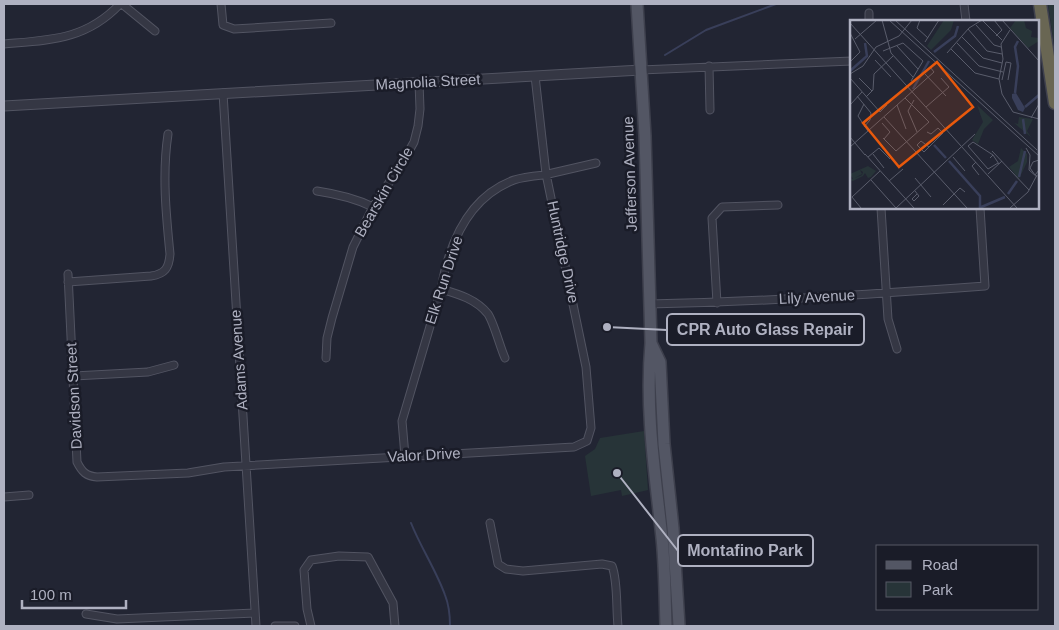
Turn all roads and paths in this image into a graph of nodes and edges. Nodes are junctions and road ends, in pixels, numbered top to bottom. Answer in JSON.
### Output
{"nodes":[{"id":1,"x":121,"y":4,"type":"edge"},
{"id":2,"x":222,"y":4,"type":"edge"},
{"id":3,"x":636,"y":4,"type":"edge"},
{"id":4,"x":964,"y":4,"type":"edge"},
{"id":5,"x":1040,"y":4,"type":"edge"},
{"id":6,"x":869,"y":13,"type":"dead end"},
{"id":7,"x":869,"y":20,"type":"edge"},
{"id":8,"x":966,"y":20,"type":"edge"},
{"id":9,"x":331,"y":23,"type":"dead end"},
{"id":10,"x":155,"y":31,"type":"dead end"},
{"id":11,"x":4,"y":44,"type":"edge"},
{"id":12,"x":850,"y":61,"type":"edge"},
{"id":13,"x":709,"y":66,"type":"junction"},
{"id":14,"x":641,"y":70,"type":"junction"},
{"id":15,"x":535,"y":76,"type":"junction"},
{"id":16,"x":419,"y":82,"type":"junction"},
{"id":17,"x":223,"y":93,"type":"junction"},
{"id":18,"x":1055,"y":103,"type":"edge"},
{"id":19,"x":4,"y":106,"type":"edge"},
{"id":20,"x":710,"y":110,"type":"dead end"},
{"id":21,"x":168,"y":134,"type":"dead end"},
{"id":22,"x":596,"y":163,"type":"dead end"},
{"id":23,"x":546,"y":174,"type":"junction"},
{"id":24,"x":317,"y":191,"type":"dead end"},
{"id":25,"x":778,"y":205,"type":"dead end"},
{"id":26,"x":373,"y":207,"type":"junction"},
{"id":27,"x":881,"y":209,"type":"edge"},
{"id":28,"x":980,"y":209,"type":"edge"},
{"id":29,"x":68,"y":274,"type":"dead end"},
{"id":30,"x":68,"y":282,"type":"junction"},
{"id":31,"x":441,"y":288,"type":"junction"},
{"id":32,"x":886,"y":293,"type":"junction"},
{"id":33,"x":717,"y":303,"type":"junction"},
{"id":34,"x":649,"y":304,"type":"junction"},
{"id":35,"x":651,"y":343,"type":"junction"},
{"id":36,"x":898,"y":349,"type":"dead end"},
{"id":37,"x":326,"y":358,"type":"dead end"},
{"id":38,"x":505,"y":358,"type":"dead end"},
{"id":39,"x":174,"y":365,"type":"dead end"},
{"id":40,"x":74,"y":376,"type":"junction"},
{"id":41,"x":591,"y":428,"type":"joint"},
{"id":42,"x":405,"y":456,"type":"junction"},
{"id":43,"x":246,"y":466,"type":"junction"},
{"id":44,"x":29,"y":495,"type":"dead end"},
{"id":45,"x":4,"y":497,"type":"edge"},
{"id":46,"x":490,"y":523,"type":"dead end"},
{"id":47,"x":662,"y":540,"type":"junction"},
{"id":48,"x":255,"y":613,"type":"junction"},
{"id":49,"x":86,"y":614,"type":"dead end"},
{"id":50,"x":256,"y":626,"type":"edge"},
{"id":51,"x":275,"y":626,"type":"edge"},
{"id":52,"x":282,"y":626,"type":"edge"},
{"id":53,"x":295,"y":626,"type":"edge"},
{"id":54,"x":311,"y":626,"type":"edge"},
{"id":55,"x":395,"y":626,"type":"edge"},
{"id":56,"x":618,"y":626,"type":"edge"},
{"id":57,"x":666,"y":626,"type":"edge"},
{"id":58,"x":672,"y":626,"type":"edge"},
{"id":59,"x":678,"y":626,"type":"edge"}],
"edges":[{"from":1,"to":10,"type":"street"},
{"from":1,"to":11,"type":"street"},
{"from":2,"to":9,"type":"street"},
{"from":3,"to":14,"type":"main road","name":"Jefferson Avenue"},
{"from":4,"to":8,"type":"street"},
{"from":5,"to":18,"type":"highway"},
{"from":6,"to":7,"type":"street"},
{"from":12,"to":13,"type":"street","name":"Magnolia Street"},
{"from":13,"to":14,"type":"street","name":"Magnolia Street"},
{"from":13,"to":20,"type":"street"},
{"from":14,"to":15,"type":"street","name":"Magnolia Street"},
{"from":14,"to":34,"type":"main road","name":"Jefferson Avenue"},
{"from":15,"to":16,"type":"street","name":"Magnolia Street"},
{"from":15,"to":23,"type":"street","name":"Huntridge Drive"},
{"from":16,"to":17,"type":"street","name":"Magnolia Street"},
{"from":16,"to":26,"type":"street","name":"Bearskin Circle"},
{"from":17,"to":19,"type":"street","name":"Magnolia Street"},
{"from":17,"to":43,"type":"street","name":"Adams Avenue"},
{"from":21,"to":30,"type":"street"},
{"from":22,"to":23,"type":"street","name":"Elk Run Drive"},
{"from":23,"to":31,"type":"street","name":"Elk Run Drive"},
{"from":23,"to":41,"type":"street","name":"Huntridge Drive"},
{"from":24,"to":26,"type":"street"},
{"from":25,"to":33,"type":"street"},
{"from":26,"to":37,"type":"street","name":"Bearskin Circle"},
{"from":27,"to":32,"type":"street"},
{"from":28,"to":32,"type":"street","name":"Lily Avenue"},
{"from":29,"to":30,"type":"street","name":"Davidson Street"},
{"from":30,"to":40,"type":"street","name":"Davidson Street"},
{"from":31,"to":38,"type":"street"},
{"from":31,"to":42,"type":"street","name":"Elk Run Drive"},
{"from":32,"to":33,"type":"street","name":"Lily Avenue"},
{"from":32,"to":36,"type":"street"},
{"from":33,"to":34,"type":"street","name":"Lily Avenue"},
{"from":34,"to":35,"type":"main road","name":"Jefferson Avenue"},
{"from":35,"to":47,"type":"main road","name":"Jefferson Avenue"},
{"from":35,"to":59,"type":"main road","name":"Jefferson Avenue"},
{"from":39,"to":40,"type":"street"},
{"from":40,"to":43,"type":"street","name":"Davidson Street"},
{"from":41,"to":42,"type":"street","name":"Valor Drive"},
{"from":42,"to":43,"type":"street","name":"Valor Drive"},
{"from":43,"to":48,"type":"street","name":"Adams Avenue"},
{"from":44,"to":45,"type":"street"},
{"from":46,"to":56,"type":"street"},
{"from":47,"to":57,"type":"main road","name":"Jefferson Avenue"},
{"from":47,"to":58,"type":"main road"},
{"from":48,"to":49,"type":"street"},
{"from":48,"to":50,"type":"street","name":"Adams Avenue"},
{"from":51,"to":52,"type":"street"},
{"from":52,"to":53,"type":"street"},
{"from":54,"to":55,"type":"street"}]}
